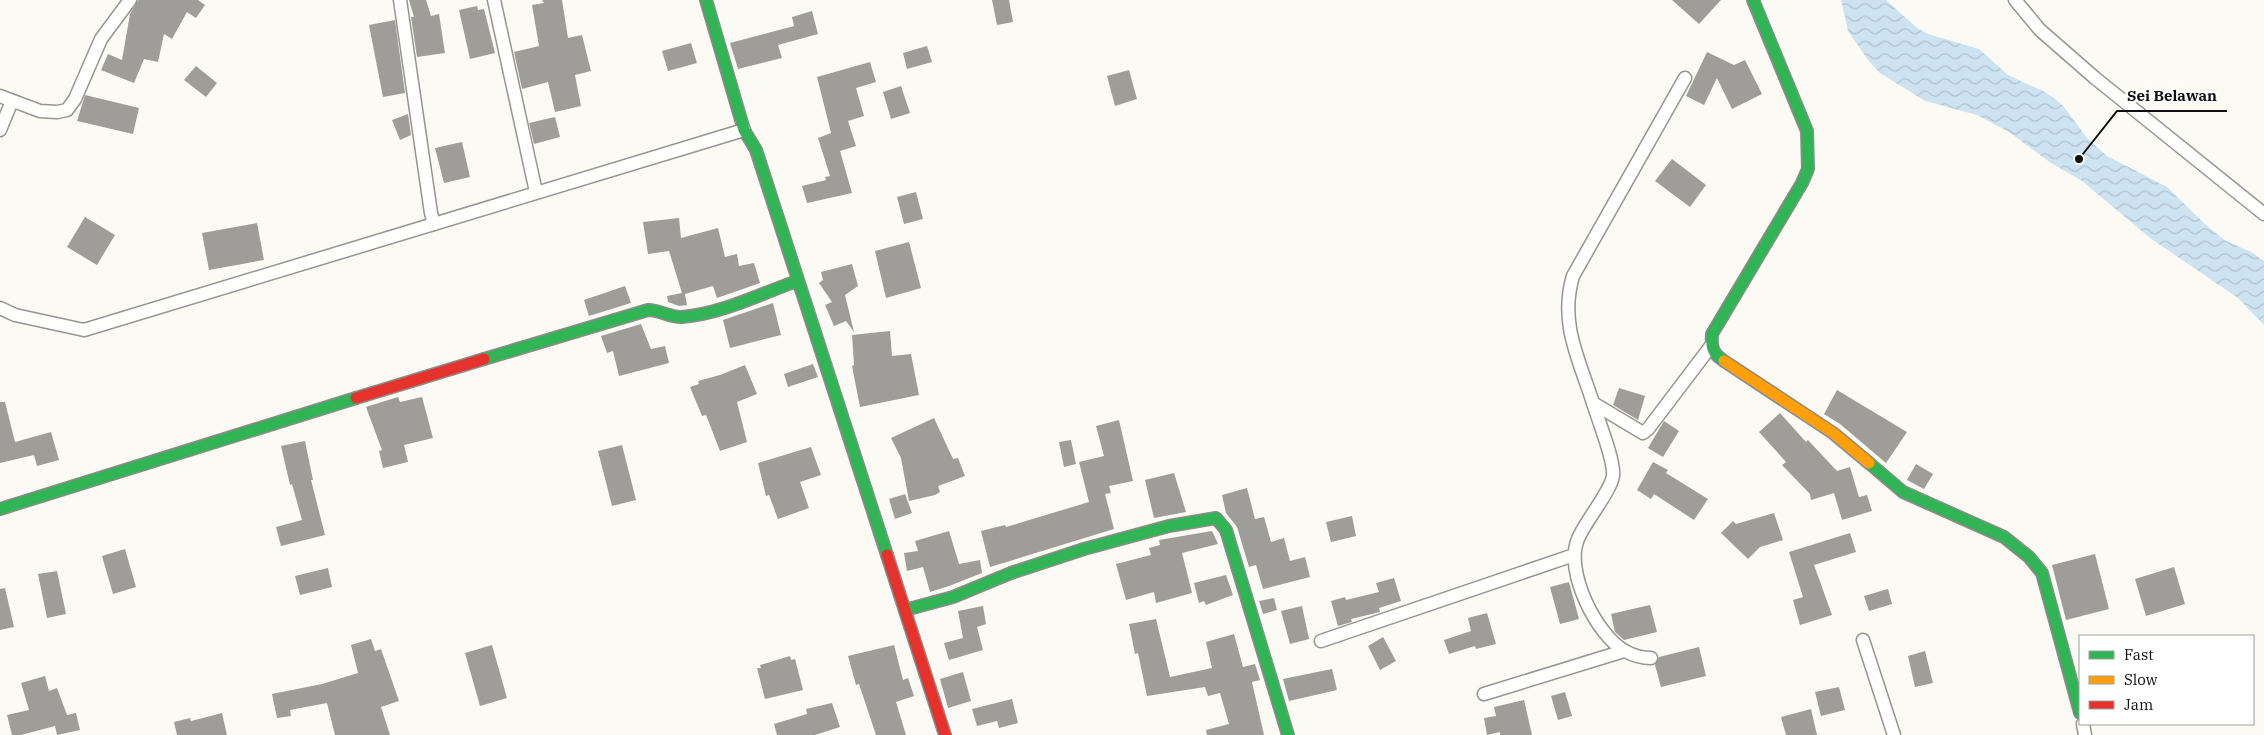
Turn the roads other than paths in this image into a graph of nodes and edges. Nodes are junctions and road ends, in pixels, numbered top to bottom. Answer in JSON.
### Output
{"nodes":[{"id":1,"x":130,"y":0,"type":"edge"},
{"id":2,"x":400,"y":0,"type":"edge"},
{"id":3,"x":494,"y":0,"type":"edge"},
{"id":4,"x":706,"y":0,"type":"edge"},
{"id":5,"x":1754,"y":0,"type":"edge"},
{"id":6,"x":2015,"y":0,"type":"edge"},
{"id":7,"x":1685,"y":78,"type":"dead end"},
{"id":8,"x":6,"y":98,"type":"edge"},
{"id":9,"x":0,"y":130,"type":"edge"},
{"id":10,"x":744,"y":130,"type":"junction"},
{"id":11,"x":536,"y":192,"type":"junction"},
{"id":12,"x":2264,"y":214,"type":"edge"},
{"id":13,"x":434,"y":224,"type":"junction"},
{"id":14,"x":797,"y":281,"type":"junction"},
{"id":15,"x":0,"y":308,"type":"edge"},
{"id":16,"x":1711,"y":346,"type":"junction"},
{"id":17,"x":1593,"y":403,"type":"junction"},
{"id":18,"x":0,"y":509,"type":"edge"},
{"id":19,"x":1574,"y":555,"type":"junction"},
{"id":20,"x":905,"y":610,"type":"junction"},
{"id":21,"x":1863,"y":640,"type":"dead end"},
{"id":22,"x":1321,"y":641,"type":"dead end"},
{"id":23,"x":1624,"y":651,"type":"junction"},
{"id":24,"x":1651,"y":658,"type":"dead end"},
{"id":25,"x":1484,"y":694,"type":"dead end"},
{"id":26,"x":2079,"y":709,"type":"edge"},
{"id":27,"x":945,"y":735,"type":"edge"},
{"id":28,"x":1288,"y":735,"type":"edge"},
{"id":29,"x":1894,"y":735,"type":"edge"}],
"edges":[{"from":1,"to":8,"type":"street"},
{"from":2,"to":13,"type":"street"},
{"from":3,"to":11,"type":"street"},
{"from":4,"to":10,"type":"street"},
{"from":5,"to":16,"type":"street"},
{"from":6,"to":12,"type":"street"},
{"from":7,"to":17,"type":"street"},
{"from":8,"to":9,"type":"street"},
{"from":10,"to":11,"type":"street"},
{"from":10,"to":14,"type":"street"},
{"from":11,"to":13,"type":"street"},
{"from":13,"to":15,"type":"street"},
{"from":14,"to":18,"type":"street"},
{"from":14,"to":20,"type":"street"},
{"from":16,"to":17,"type":"street"},
{"from":16,"to":26,"type":"street"},
{"from":17,"to":19,"type":"street"},
{"from":19,"to":22,"type":"street"},
{"from":19,"to":23,"type":"street"},
{"from":20,"to":27,"type":"street"},
{"from":20,"to":28,"type":"street"},
{"from":21,"to":29,"type":"street"},
{"from":23,"to":24,"type":"street"},
{"from":23,"to":25,"type":"street"}]}
